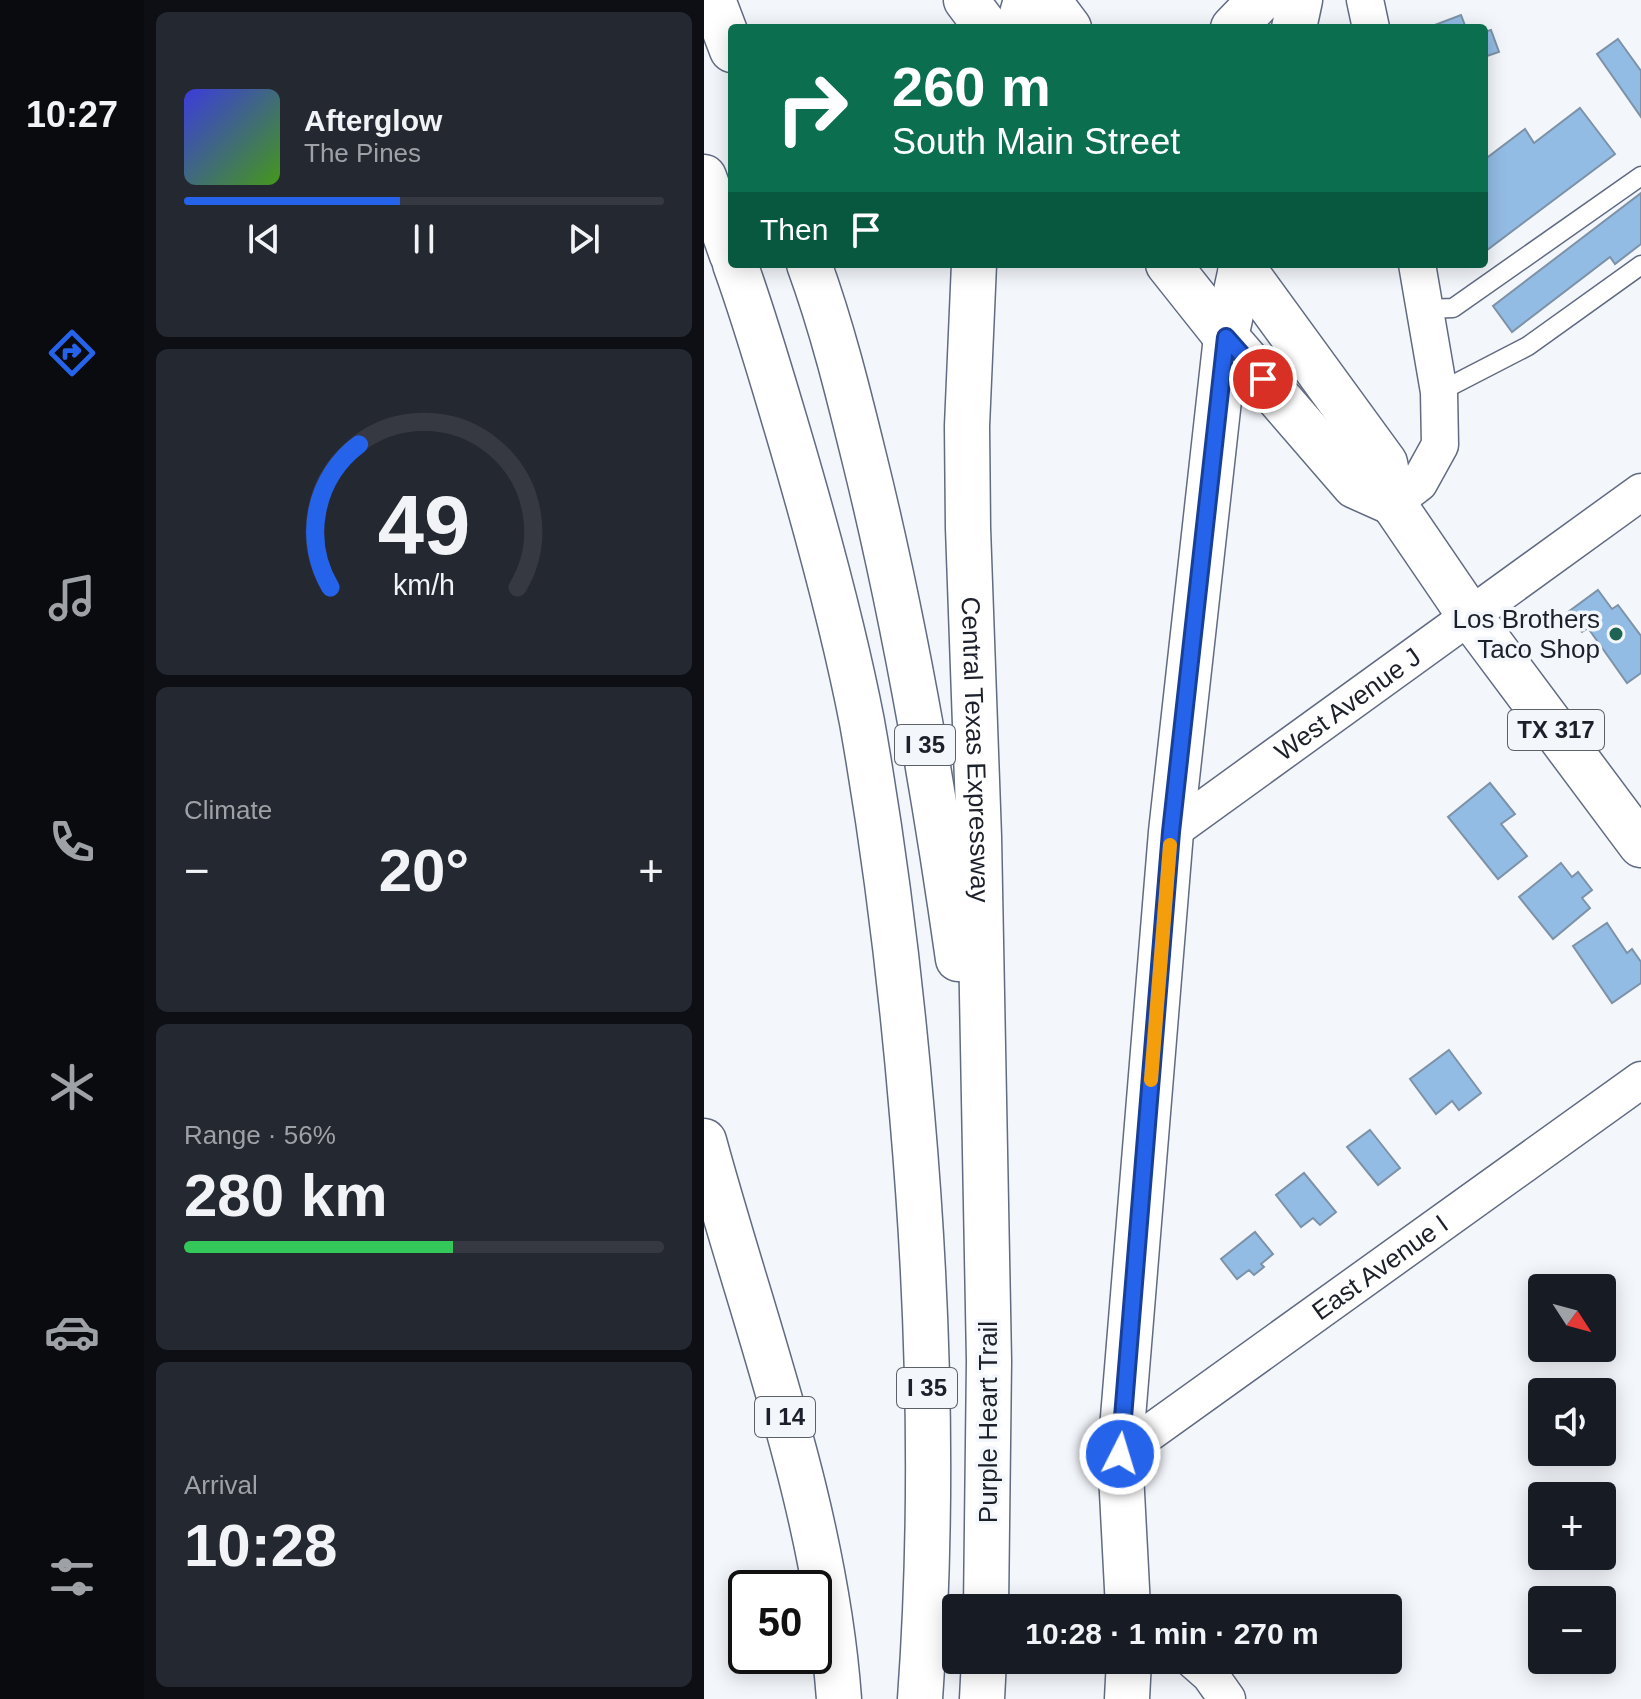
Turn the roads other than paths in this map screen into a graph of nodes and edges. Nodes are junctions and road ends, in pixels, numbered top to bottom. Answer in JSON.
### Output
{"nodes":[{"id":1,"x":713,"y":0,"type":"edge"},
{"id":2,"x":966,"y":0,"type":"edge"},
{"id":3,"x":1026,"y":0,"type":"edge"},
{"id":4,"x":1048,"y":0,"type":"edge"},
{"id":5,"x":1260,"y":0,"type":"edge"},
{"id":6,"x":1300,"y":0,"type":"edge"},
{"id":7,"x":1365,"y":0,"type":"edge"},
{"id":8,"x":984,"y":24,"type":"edge"},
{"id":9,"x":1019,"y":24,"type":"edge"},
{"id":10,"x":1066,"y":24,"type":"edge"},
{"id":11,"x":1237,"y":24,"type":"edge"},
{"id":12,"x":1295,"y":24,"type":"edge"},
{"id":13,"x":1370,"y":24,"type":"edge"},
{"id":14,"x":728,"y":39,"type":"edge"},
{"id":15,"x":1641,"y":176,"type":"edge"},
{"id":16,"x":704,"y":177,"type":"edge"},
{"id":17,"x":728,"y":244,"type":"edge"},
{"id":18,"x":1641,"y":265,"type":"edge"},
{"id":19,"x":736,"y":268,"type":"edge"},
{"id":20,"x":810,"y":268,"type":"edge"},
{"id":21,"x":974,"y":268,"type":"edge"},
{"id":22,"x":1171,"y":268,"type":"edge"},
{"id":23,"x":1240,"y":268,"type":"edge"},
{"id":24,"x":1243,"y":268,"type":"edge"},
{"id":25,"x":1418,"y":268,"type":"edge"},
{"id":26,"x":1426,"y":309,"type":"junction"},
{"id":27,"x":1226,"y":337,"type":"junction"},
{"id":28,"x":1439,"y":392,"type":"junction"},
{"id":29,"x":1641,"y":492,"type":"edge"},
{"id":30,"x":1393,"y":503,"type":"junction"},
{"id":31,"x":1470,"y":616,"type":"junction"},
{"id":32,"x":1637,"y":830,"type":"edge"},
{"id":33,"x":1171,"y":832,"type":"junction"},
{"id":34,"x":1641,"y":1080,"type":"edge"},
{"id":35,"x":704,"y":1141,"type":"edge"},
{"id":36,"x":985,"y":1236,"type":"junction"},
{"id":37,"x":1120,"y":1454,"type":"junction"},
{"id":38,"x":986,"y":1594,"type":"edge"},
{"id":39,"x":1127,"y":1594,"type":"edge"},
{"id":40,"x":983,"y":1674,"type":"edge"},
{"id":41,"x":1128,"y":1674,"type":"edge"},
{"id":42,"x":1209,"y":1674,"type":"edge"},
{"id":43,"x":839,"y":1699,"type":"edge"},
{"id":44,"x":920,"y":1699,"type":"edge"},
{"id":45,"x":982,"y":1699,"type":"edge"},
{"id":46,"x":1127,"y":1699,"type":"edge"},
{"id":47,"x":1227,"y":1699,"type":"edge"}],
"edges":[{"from":1,"to":14,"type":"main road"},
{"from":2,"to":8,"type":"main road"},
{"from":3,"to":9,"type":"main road"},
{"from":4,"to":10,"type":"main road"},
{"from":5,"to":11,"type":"main road"},
{"from":6,"to":12,"type":"main road"},
{"from":7,"to":13,"type":"street"},
{"from":15,"to":26,"type":"lane"},
{"from":16,"to":17,"type":"main road"},
{"from":18,"to":28,"type":"lane"},
{"from":19,"to":44,"type":"main road","number":"I 35"},
{"from":20,"to":36,"type":"main road","number":"I 35"},
{"from":21,"to":36,"type":"main road","name":"Central Texas Expressway"},
{"from":22,"to":27,"type":"main road"},
{"from":23,"to":27,"type":"main road"},
{"from":24,"to":30,"type":"main road","number":"TX 317"},
{"from":25,"to":26,"type":"street"},
{"from":26,"to":28,"type":"street"},
{"from":27,"to":30,"type":"main road"},
{"from":27,"to":33,"type":"main road"},
{"from":28,"to":30,"type":"street"},
{"from":29,"to":31,"type":"street","name":"West Avenue J"},
{"from":30,"to":31,"type":"main road","number":"TX 317"},
{"from":31,"to":32,"type":"main road","number":"TX 317"},
{"from":31,"to":33,"type":"street","name":"West Avenue J"},
{"from":33,"to":37,"type":"main road"},
{"from":34,"to":37,"type":"street","name":"East Avenue I"},
{"from":35,"to":43,"type":"main road","number":"I 14"},
{"from":36,"to":38,"type":"main road","name":"Purple Heart Trail","number":"I 35"},
{"from":37,"to":39,"type":"main road"},
{"from":40,"to":45,"type":"main road"},
{"from":41,"to":46,"type":"main road"},
{"from":42,"to":47,"type":"street"}]}
